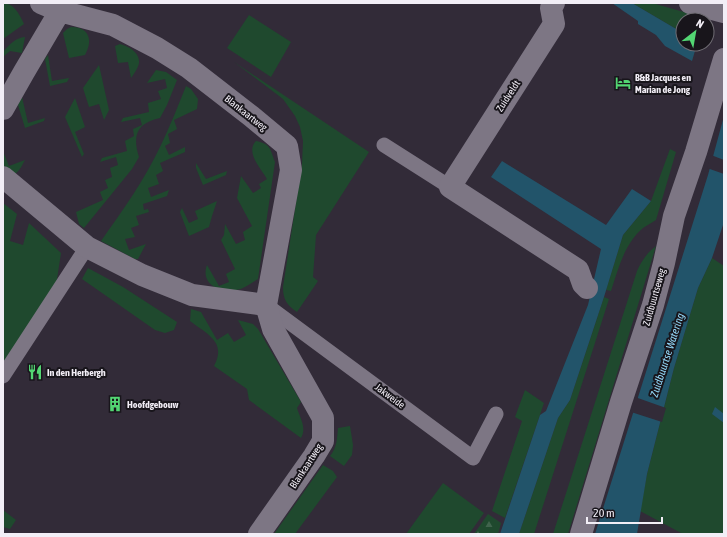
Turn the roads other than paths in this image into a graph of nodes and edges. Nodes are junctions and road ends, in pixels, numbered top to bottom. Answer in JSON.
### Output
{"nodes":[{"id":1,"x":554,"y":3,"type":"edge"},
{"id":2,"x":690,"y":3,"type":"edge"},
{"id":3,"x":51,"y":7,"type":"edge"},
{"id":4,"x":724,"y":12,"type":"edge"},
{"id":5,"x":724,"y":59,"type":"edge"},
{"id":6,"x":3,"y":109,"type":"edge"},
{"id":7,"x":384,"y":145,"type":"dead end"},
{"id":8,"x":3,"y":177,"type":"edge"},
{"id":9,"x":450,"y":187,"type":"junction"},
{"id":10,"x":87,"y":247,"type":"junction"},
{"id":11,"x":587,"y":288,"type":"dead end"},
{"id":12,"x":266,"y":305,"type":"junction"},
{"id":13,"x":3,"y":376,"type":"edge"},
{"id":14,"x":496,"y":414,"type":"dead end"},
{"id":15,"x":259,"y":534,"type":"edge"},
{"id":16,"x":581,"y":534,"type":"edge"}],
"edges":[{"from":1,"to":9,"type":"street","name":"Zuidveldt"},
{"from":2,"to":4,"type":"street"},
{"from":3,"to":6,"type":"street","name":"Blankaartweg"},
{"from":3,"to":12,"type":"street","name":"Blankaartweg"},
{"from":5,"to":16,"type":"street","name":"Zuidbuurtseweg"},
{"from":7,"to":9,"type":"lane"},
{"from":8,"to":10,"type":"street"},
{"from":9,"to":11,"type":"street"},
{"from":10,"to":12,"type":"street"},
{"from":10,"to":13,"type":"lane"},
{"from":12,"to":14,"type":"lane","name":"Jakweide"},
{"from":12,"to":15,"type":"street","name":"Blankaartweg"}]}
